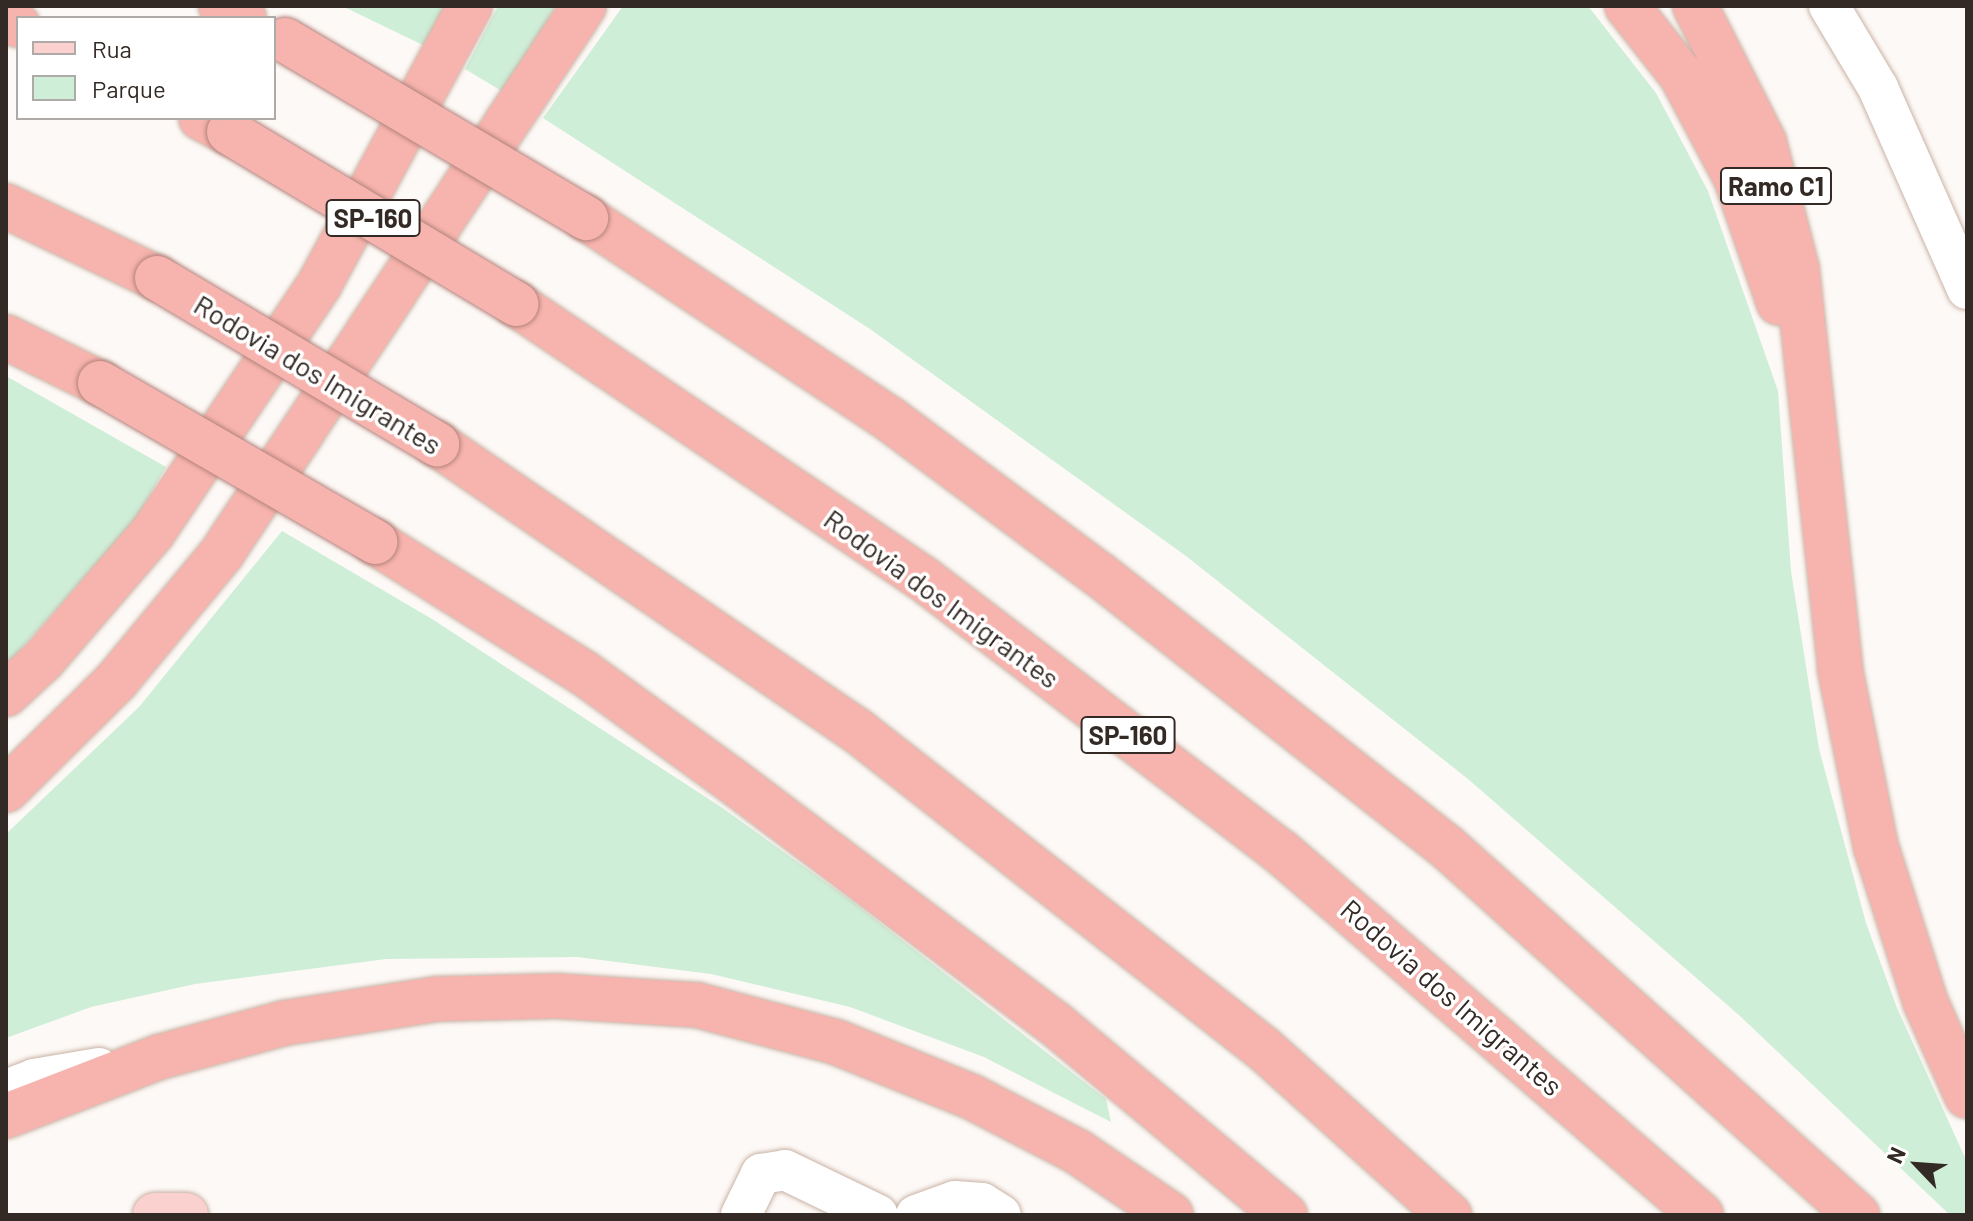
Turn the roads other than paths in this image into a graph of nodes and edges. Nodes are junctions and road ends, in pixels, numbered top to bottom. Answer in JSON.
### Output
{"nodes":[{"id":1,"x":221,"y":6,"type":"edge"},
{"id":2,"x":470,"y":6,"type":"edge"},
{"id":3,"x":584,"y":6,"type":"edge"},
{"id":4,"x":1627,"y":6,"type":"edge"},
{"id":5,"x":1695,"y":6,"type":"edge"},
{"id":6,"x":1829,"y":6,"type":"edge"},
{"id":7,"x":240,"y":16,"type":"edge"},
{"id":8,"x":280,"y":37,"type":"edge"},
{"id":9,"x":215,"y":125,"type":"edge"},
{"id":10,"x":6,"y":206,"type":"edge"},
{"id":11,"x":1967,"y":289,"type":"edge"},
{"id":12,"x":6,"y":337,"type":"edge"},
{"id":13,"x":1806,"y":380,"type":"junction"},
{"id":14,"x":6,"y":694,"type":"edge"},
{"id":15,"x":6,"y":790,"type":"edge"},
{"id":16,"x":159,"y":1057,"type":"junction"},
{"id":17,"x":6,"y":1090,"type":"edge"},
{"id":18,"x":1967,"y":1096,"type":"edge"},
{"id":19,"x":6,"y":1116,"type":"edge"},
{"id":20,"x":155,"y":1215,"type":"edge"},
{"id":21,"x":186,"y":1215,"type":"edge"},
{"id":22,"x":741,"y":1215,"type":"edge"},
{"id":23,"x":878,"y":1215,"type":"edge"},
{"id":24,"x":916,"y":1215,"type":"edge"},
{"id":25,"x":1001,"y":1215,"type":"edge"},
{"id":26,"x":1171,"y":1215,"type":"edge"},
{"id":27,"x":1285,"y":1215,"type":"edge"},
{"id":28,"x":1449,"y":1215,"type":"edge"},
{"id":29,"x":1701,"y":1215,"type":"edge"},
{"id":30,"x":1857,"y":1215,"type":"edge"}],
"edges":[{"from":1,"to":7,"type":"highway"},
{"from":2,"to":14,"type":"highway"},
{"from":3,"to":15,"type":"highway"},
{"from":4,"to":13,"type":"highway"},
{"from":5,"to":13,"type":"highway","number":"Ramo C1"},
{"from":6,"to":11,"type":"street"},
{"from":8,"to":30,"type":"highway","bridge":true},
{"from":9,"to":29,"type":"highway","name":"Rodovia dos Imigrantes","number":"SP-160","bridge":true},
{"from":10,"to":28,"type":"highway","name":"Rodovia dos Imigrantes","bridge":true},
{"from":12,"to":27,"type":"highway","bridge":true},
{"from":13,"to":18,"type":"highway"},
{"from":16,"to":17,"type":"street"},
{"from":16,"to":19,"type":"highway"},
{"from":16,"to":26,"type":"highway"},
{"from":20,"to":21,"type":"main road"},
{"from":22,"to":23,"type":"street"},
{"from":24,"to":25,"type":"street"}]}
